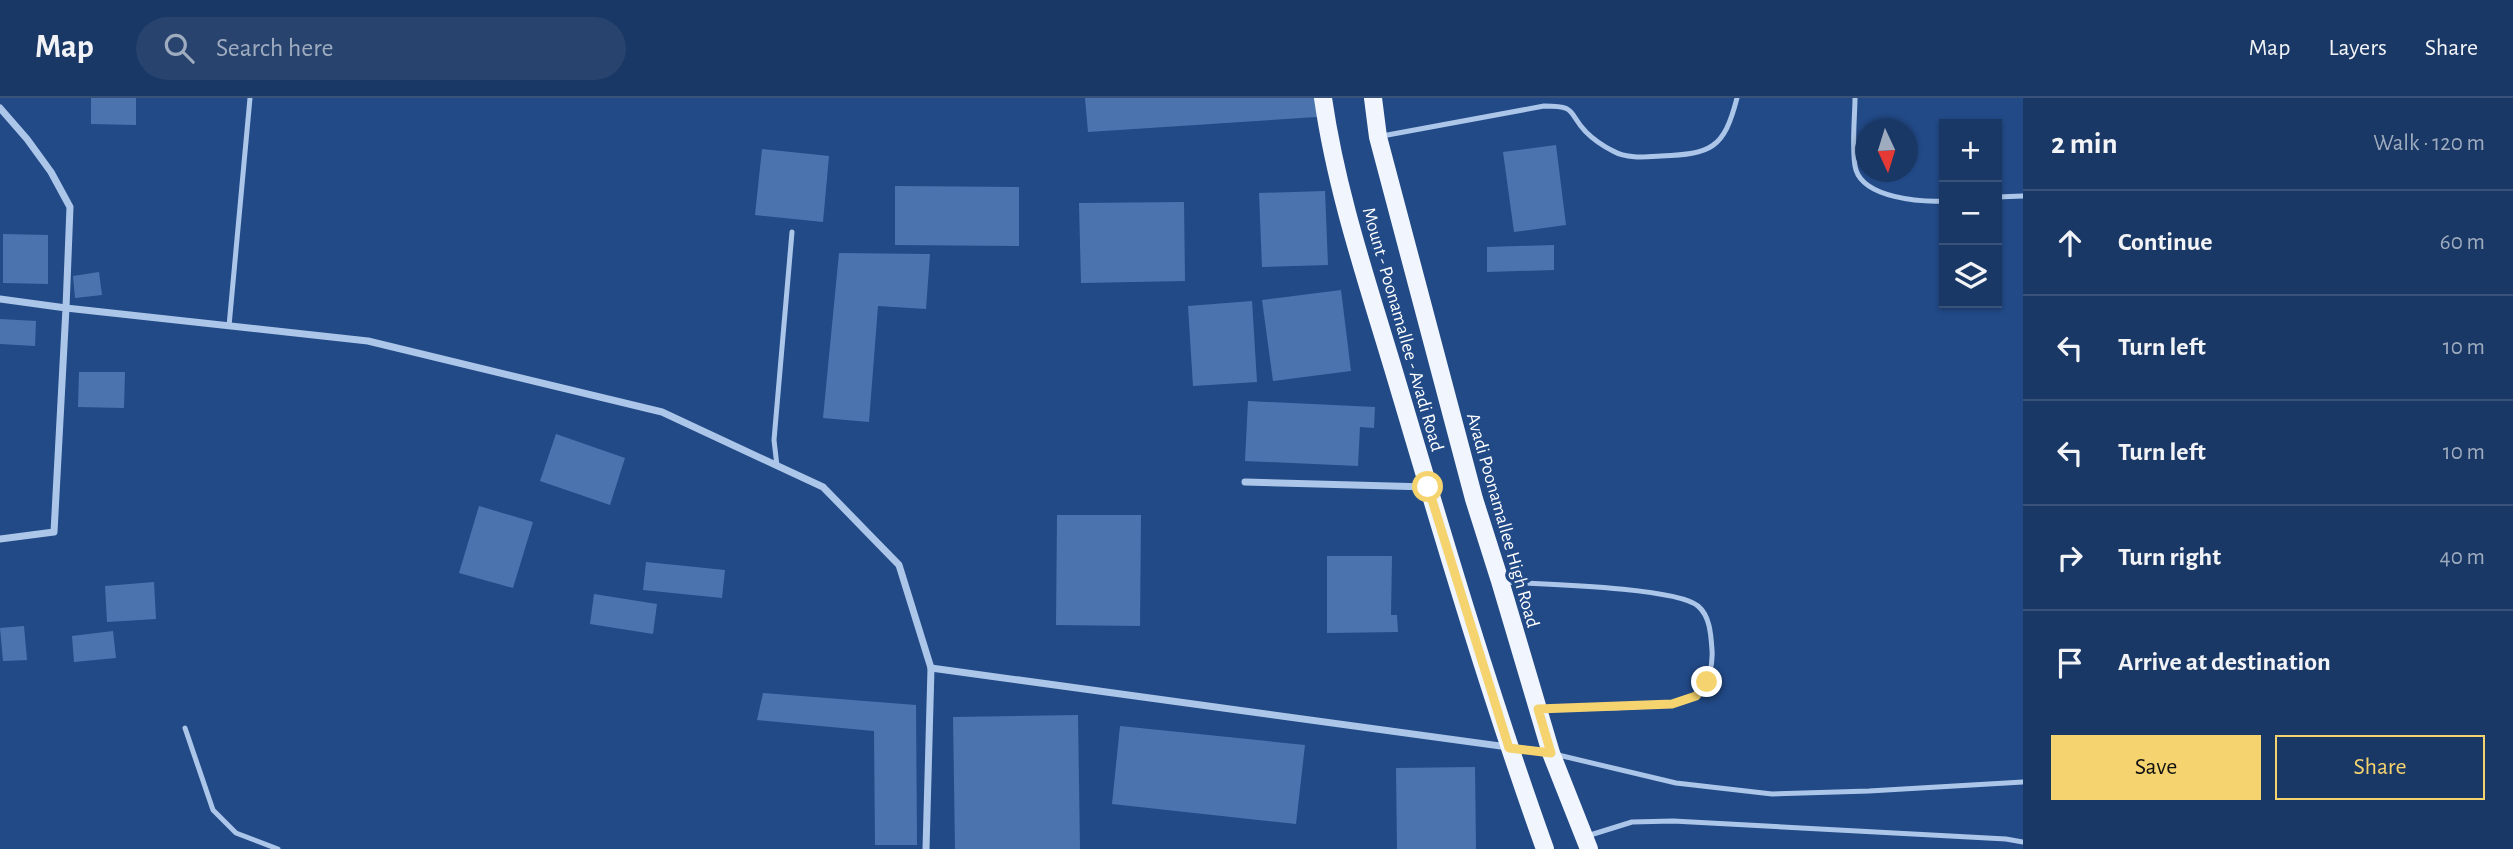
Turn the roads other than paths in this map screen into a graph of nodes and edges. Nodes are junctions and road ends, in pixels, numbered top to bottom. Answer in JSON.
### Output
{"nodes":[{"id":1,"x":250,"y":98,"type":"edge"},
{"id":2,"x":1323,"y":98,"type":"edge"},
{"id":3,"x":1373,"y":98,"type":"edge"},
{"id":4,"x":1737,"y":98,"type":"edge"},
{"id":5,"x":1855,"y":98,"type":"edge"},
{"id":6,"x":0,"y":108,"type":"edge"},
{"id":7,"x":1378,"y":137,"type":"junction"},
{"id":8,"x":2023,"y":196,"type":"edge"},
{"id":9,"x":1395,"y":197,"type":"joint"},
{"id":10,"x":2002,"y":197,"type":"edge"},
{"id":11,"x":1939,"y":201,"type":"edge"},
{"id":12,"x":792,"y":232,"type":"dead end"},
{"id":13,"x":0,"y":299,"type":"edge"},
{"id":14,"x":66,"y":308,"type":"junction"},
{"id":15,"x":229,"y":326,"type":"junction"},
{"id":16,"x":777,"y":466,"type":"junction"},
{"id":17,"x":1245,"y":482,"type":"dead end"},
{"id":18,"x":1428,"y":487,"type":"junction"},
{"id":19,"x":0,"y":539,"type":"edge"},
{"id":20,"x":1500,"y":582,"type":"junction"},
{"id":21,"x":931,"y":668,"type":"junction"},
{"id":22,"x":1538,"y":709,"type":"junction"},
{"id":23,"x":184,"y":728,"type":"dead end"},
{"id":24,"x":1509,"y":748,"type":"junction"},
{"id":25,"x":1551,"y":753,"type":"junction"},
{"id":26,"x":2023,"y":782,"type":"edge"},
{"id":27,"x":2023,"y":842,"type":"edge"},
{"id":28,"x":1587,"y":843,"type":"edge"},
{"id":29,"x":278,"y":849,"type":"edge"},
{"id":30,"x":926,"y":849,"type":"edge"},
{"id":31,"x":1545,"y":849,"type":"edge"}],
"edges":[{"from":1,"to":15,"type":"lane"},
{"from":2,"to":18,"type":"main road","name":"Mount - Poonamallee - Avadi Road"},
{"from":3,"to":7,"type":"main road","name":"Mount - Poonamallee - Avadi Road"},
{"from":4,"to":7,"type":"lane"},
{"from":5,"to":11,"type":"lane"},
{"from":6,"to":14,"type":"street"},
{"from":7,"to":9,"type":"main road","name":"Mount - Poonamallee - Avadi Road"},
{"from":8,"to":10,"type":"lane"},
{"from":9,"to":20,"type":"main road","name":"Avadi Poonamallee High Road"},
{"from":12,"to":16,"type":"lane"},
{"from":13,"to":14,"type":"street"},
{"from":14,"to":15,"type":"street"},
{"from":14,"to":19,"type":"street"},
{"from":15,"to":16,"type":"street"},
{"from":16,"to":21,"type":"street"},
{"from":17,"to":18,"type":"street"},
{"from":18,"to":24,"type":"main road","name":"Mount - Poonamallee - Avadi Road"},
{"from":20,"to":22,"type":"main road","name":"Avadi Poonamallee High Road"},
{"from":20,"to":22,"type":"lane"},
{"from":21,"to":24,"type":"street"},
{"from":21,"to":30,"type":"street"},
{"from":22,"to":25,"type":"main road","name":"Avadi Poonamallee High Road"},
{"from":23,"to":29,"type":"lane"},
{"from":24,"to":25,"type":"street"},
{"from":24,"to":31,"type":"main road","name":"Mount - Poonamallee - Avadi Road"},
{"from":25,"to":26,"type":"lane"},
{"from":25,"to":28,"type":"main road","name":"Avadi Poonamallee High Road"},
{"from":27,"to":28,"type":"lane"}]}
